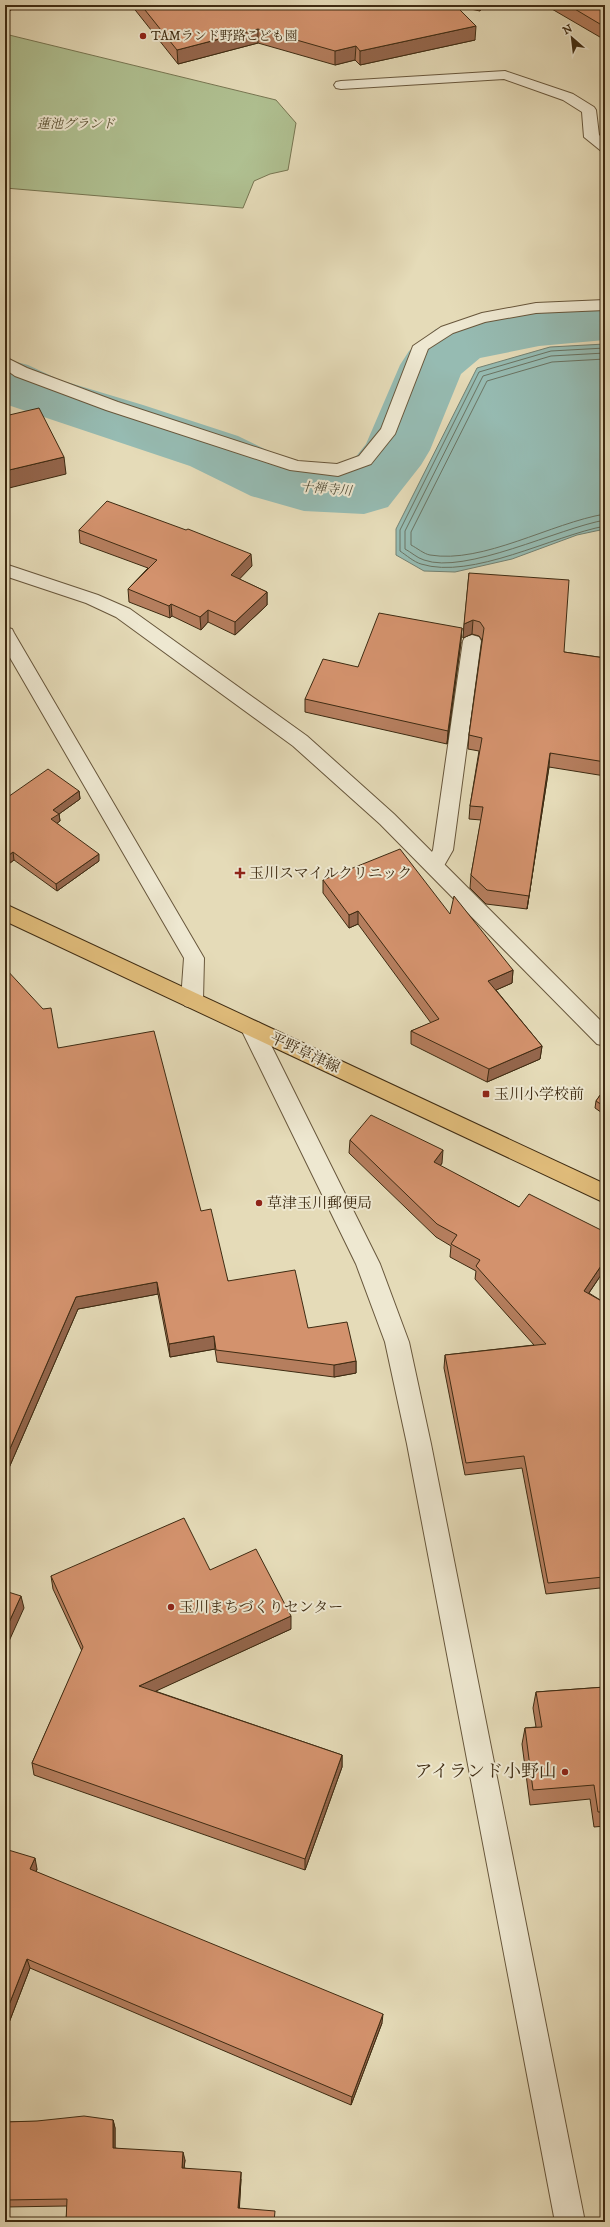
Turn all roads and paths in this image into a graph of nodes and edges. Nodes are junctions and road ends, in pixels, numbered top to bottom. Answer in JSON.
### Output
{"nodes":[{"id":1,"x":341,"y":85,"type":"dead end"},
{"id":2,"x":605,"y":147,"type":"edge"},
{"id":3,"x":605,"y":305,"type":"edge"},
{"id":4,"x":5,"y":362,"type":"edge"},
{"id":5,"x":5,"y":570,"type":"edge"},
{"id":6,"x":5,"y":633,"type":"edge"},
{"id":7,"x":472,"y":641,"type":"edge"},
{"id":8,"x":434,"y":866,"type":"junction"},
{"id":9,"x":5,"y":912,"type":"edge"},
{"id":10,"x":192,"y":1000,"type":"junction"},
{"id":11,"x":252,"y":1029,"type":"junction"},
{"id":12,"x":605,"y":1038,"type":"edge"},
{"id":13,"x":605,"y":1194,"type":"edge"},
{"id":14,"x":570,"y":2222,"type":"edge"}],
"edges":[{"from":1,"to":2,"type":"street"},
{"from":3,"to":4,"type":"street"},
{"from":5,"to":8,"type":"street"},
{"from":6,"to":10,"type":"street"},
{"from":7,"to":8,"type":"street"},
{"from":8,"to":12,"type":"street"},
{"from":9,"to":10,"type":"main road","name":"平野草津線"},
{"from":10,"to":11,"type":"main road","name":"平野草津線"},
{"from":11,"to":13,"type":"main road","name":"平野草津線"},
{"from":11,"to":14,"type":"street"}]}
